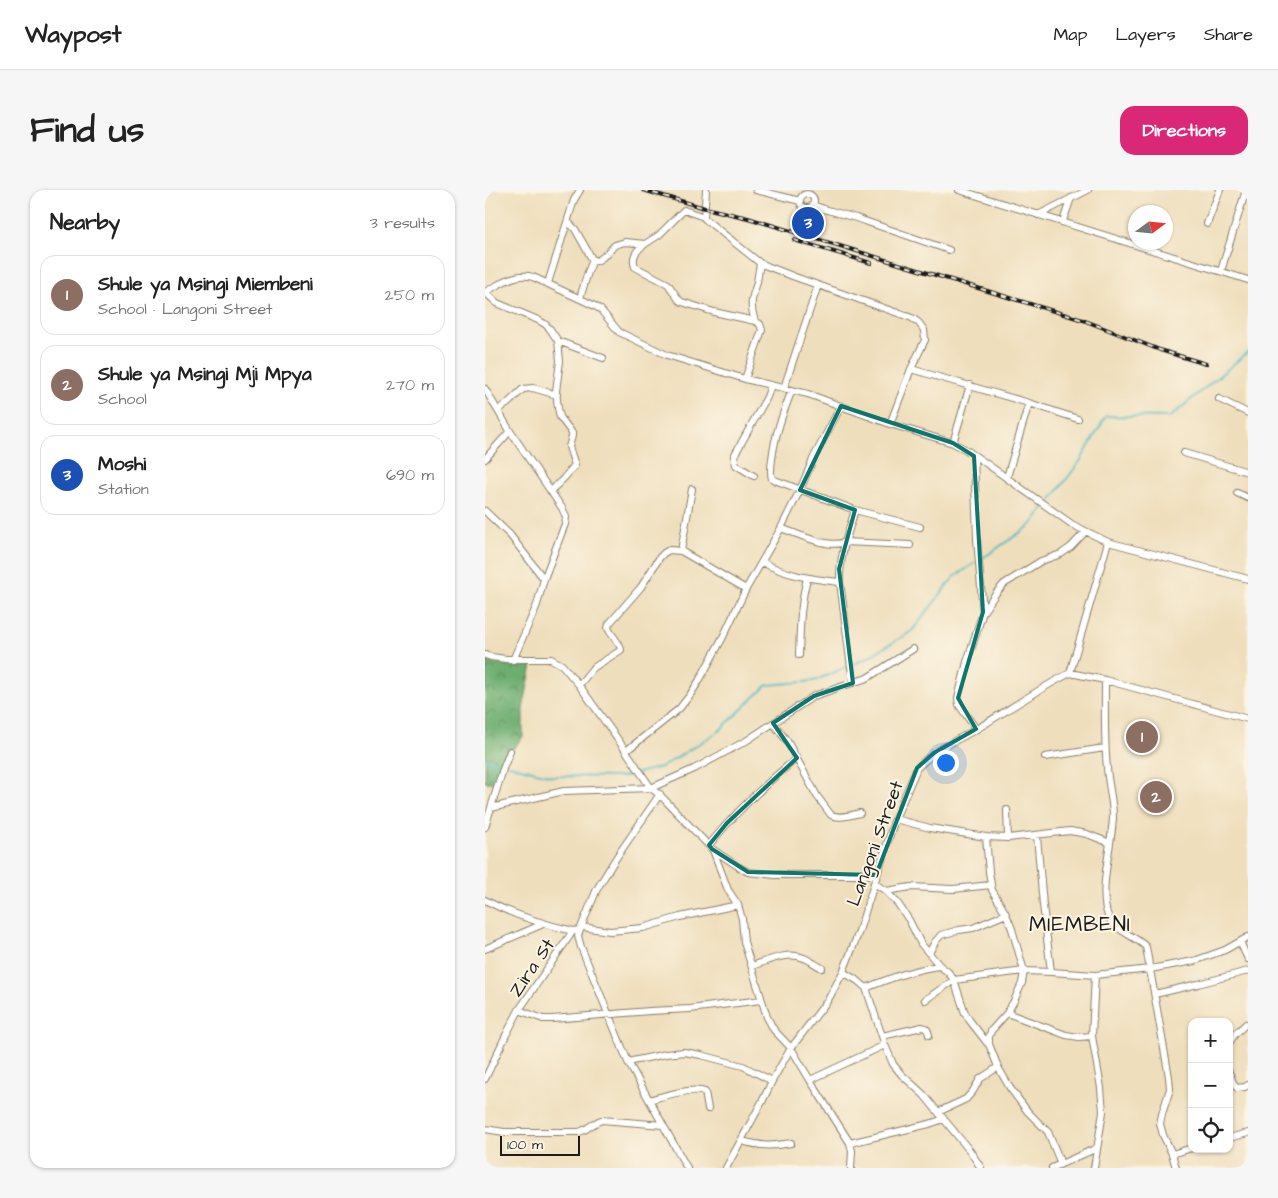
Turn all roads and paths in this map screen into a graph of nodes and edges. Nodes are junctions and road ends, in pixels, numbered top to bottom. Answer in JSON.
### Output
{"nodes":[{"id":1,"x":580,"y":190,"type":"edge"},
{"id":2,"x":706,"y":190,"type":"edge"},
{"id":3,"x":756,"y":190,"type":"edge"},
{"id":4,"x":959,"y":190,"type":"edge"},
{"id":5,"x":1088,"y":190,"type":"edge"},
{"id":6,"x":1220,"y":190,"type":"edge"},
{"id":7,"x":1246,"y":190,"type":"edge"},
{"id":8,"x":810,"y":192,"type":"edge"},
{"id":9,"x":1071,"y":198,"type":"junction"},
{"id":10,"x":800,"y":202,"type":"junction"},
{"id":11,"x":813,"y":204,"type":"junction"},
{"id":12,"x":1038,"y":215,"type":"junction"},
{"id":13,"x":704,"y":217,"type":"junction"},
{"id":14,"x":568,"y":222,"type":"junction"},
{"id":15,"x":1063,"y":222,"type":"junction"},
{"id":16,"x":1207,"y":224,"type":"dead end"},
{"id":17,"x":645,"y":244,"type":"junction"},
{"id":18,"x":949,"y":250,"type":"dead end"},
{"id":19,"x":593,"y":260,"type":"junction"},
{"id":20,"x":760,"y":263,"type":"junction"},
{"id":21,"x":1221,"y":271,"type":"junction"},
{"id":22,"x":1248,"y":280,"type":"edge"},
{"id":23,"x":548,"y":283,"type":"junction"},
{"id":24,"x":818,"y":285,"type":"junction"},
{"id":25,"x":485,"y":292,"type":"edge"},
{"id":26,"x":580,"y":298,"type":"junction"},
{"id":27,"x":755,"y":321,"type":"junction"},
{"id":28,"x":558,"y":341,"type":"junction"},
{"id":29,"x":603,"y":358,"type":"dead end"},
{"id":30,"x":911,"y":369,"type":"junction"},
{"id":31,"x":745,"y":378,"type":"junction"},
{"id":32,"x":771,"y":385,"type":"junction"},
{"id":33,"x":970,"y":386,"type":"junction"},
{"id":34,"x":784,"y":388,"type":"junction"},
{"id":35,"x":792,"y":390,"type":"junction"},
{"id":36,"x":486,"y":393,"type":"edge"},
{"id":37,"x":557,"y":394,"type":"junction"},
{"id":38,"x":1219,"y":399,"type":"dead end"},
{"id":39,"x":1029,"y":403,"type":"junction"},
{"id":40,"x":841,"y":406,"type":"junction"},
{"id":41,"x":498,"y":410,"type":"junction"},
{"id":42,"x":1248,"y":413,"type":"edge"},
{"id":43,"x":1078,"y":419,"type":"dead end"},
{"id":44,"x":890,"y":424,"type":"junction"},
{"id":45,"x":511,"y":431,"type":"junction"},
{"id":46,"x":953,"y":443,"type":"junction"},
{"id":47,"x":1184,"y":453,"type":"dead end"},
{"id":48,"x":974,"y":456,"type":"junction"},
{"id":49,"x":485,"y":459,"type":"edge"},
{"id":50,"x":1248,"y":472,"type":"edge"},
{"id":51,"x":754,"y":476,"type":"dead end"},
{"id":52,"x":1007,"y":477,"type":"junction"},
{"id":53,"x":692,"y":489,"type":"dead end"},
{"id":54,"x":800,"y":490,"type":"junction"},
{"id":55,"x":551,"y":491,"type":"junction"},
{"id":56,"x":1237,"y":492,"type":"dead end"},
{"id":57,"x":1248,"y":498,"type":"edge"},
{"id":58,"x":855,"y":510,"type":"junction"},
{"id":59,"x":485,"y":511,"type":"edge"},
{"id":60,"x":920,"y":527,"type":"dead end"},
{"id":61,"x":781,"y":528,"type":"junction"},
{"id":62,"x":1085,"y":532,"type":"junction"},
{"id":63,"x":845,"y":542,"type":"junction"},
{"id":64,"x":1108,"y":542,"type":"junction"},
{"id":65,"x":910,"y":545,"type":"dead end"},
{"id":66,"x":681,"y":550,"type":"junction"},
{"id":67,"x":763,"y":562,"type":"junction"},
{"id":68,"x":807,"y":578,"type":"junction"},
{"id":69,"x":544,"y":579,"type":"junction"},
{"id":70,"x":1248,"y":579,"type":"edge"},
{"id":71,"x":840,"y":582,"type":"junction"},
{"id":72,"x":746,"y":590,"type":"junction"},
{"id":73,"x":983,"y":612,"type":"junction"},
{"id":74,"x":913,"y":649,"type":"dead end"},
{"id":75,"x":485,"y":655,"type":"edge"},
{"id":76,"x":799,"y":655,"type":"dead end"},
{"id":77,"x":513,"y":660,"type":"junction"},
{"id":78,"x":1070,"y":672,"type":"junction"},
{"id":79,"x":1105,"y":680,"type":"junction"},
{"id":80,"x":853,"y":683,"type":"junction"},
{"id":81,"x":579,"y":685,"type":"junction"},
{"id":82,"x":1248,"y":719,"type":"edge"},
{"id":83,"x":773,"y":724,"type":"junction"},
{"id":84,"x":976,"y":729,"type":"junction"},
{"id":85,"x":1105,"y":748,"type":"junction"},
{"id":86,"x":510,"y":751,"type":"dead end"},
{"id":87,"x":626,"y":751,"type":"junction"},
{"id":88,"x":797,"y":758,"type":"junction"},
{"id":89,"x":1045,"y":758,"type":"dead end"},
{"id":90,"x":651,"y":788,"type":"junction"},
{"id":91,"x":660,"y":794,"type":"junction"},
{"id":92,"x":491,"y":808,"type":"junction"},
{"id":93,"x":1007,"y":810,"type":"dead end"},
{"id":94,"x":860,"y":813,"type":"dead end"},
{"id":95,"x":895,"y":819,"type":"junction"},
{"id":96,"x":485,"y":827,"type":"edge"},
{"id":97,"x":1037,"y":836,"type":"junction"},
{"id":98,"x":986,"y":837,"type":"junction"},
{"id":99,"x":1007,"y":838,"type":"junction"},
{"id":100,"x":1111,"y":843,"type":"junction"},
{"id":101,"x":711,"y":847,"type":"junction"},
{"id":102,"x":876,"y":875,"type":"junction"},
{"id":103,"x":873,"y":884,"type":"junction"},
{"id":104,"x":991,"y":885,"type":"junction"},
{"id":105,"x":885,"y":890,"type":"junction"},
{"id":106,"x":485,"y":900,"type":"edge"},
{"id":107,"x":738,"y":905,"type":"junction"},
{"id":108,"x":1005,"y":914,"type":"junction"},
{"id":109,"x":543,"y":924,"type":"junction"},
{"id":110,"x":578,"y":929,"type":"junction"},
{"id":111,"x":1248,"y":937,"type":"edge"},
{"id":112,"x":1241,"y":942,"type":"junction"},
{"id":113,"x":485,"y":949,"type":"edge"},
{"id":114,"x":929,"y":954,"type":"junction"},
{"id":115,"x":1248,"y":959,"type":"edge"},
{"id":116,"x":752,"y":966,"type":"junction"},
{"id":117,"x":940,"y":966,"type":"junction"},
{"id":118,"x":822,"y":968,"type":"dead end"},
{"id":119,"x":1150,"y":969,"type":"junction"},
{"id":120,"x":1024,"y":971,"type":"junction"},
{"id":121,"x":1248,"y":971,"type":"edge"},
{"id":122,"x":843,"y":972,"type":"junction"},
{"id":123,"x":1051,"y":972,"type":"junction"},
{"id":124,"x":1095,"y":975,"type":"junction"},
{"id":125,"x":954,"y":980,"type":"junction"},
{"id":126,"x":865,"y":988,"type":"junction"},
{"id":127,"x":1155,"y":994,"type":"junction"},
{"id":128,"x":761,"y":1000,"type":"junction"},
{"id":129,"x":925,"y":1000,"type":"dead end"},
{"id":130,"x":519,"y":1010,"type":"junction"},
{"id":131,"x":1007,"y":1013,"type":"junction"},
{"id":132,"x":609,"y":1014,"type":"junction"},
{"id":133,"x":1246,"y":1024,"type":"dead end"},
{"id":134,"x":929,"y":1035,"type":"dead end"},
{"id":135,"x":882,"y":1036,"type":"junction"},
{"id":136,"x":1093,"y":1036,"type":"junction"},
{"id":137,"x":1233,"y":1037,"type":"edge"},
{"id":138,"x":989,"y":1044,"type":"junction"},
{"id":139,"x":885,"y":1045,"type":"junction"},
{"id":140,"x":791,"y":1048,"type":"junction"},
{"id":141,"x":629,"y":1062,"type":"junction"},
{"id":142,"x":998,"y":1067,"type":"junction"},
{"id":143,"x":485,"y":1079,"type":"edge"},
{"id":144,"x":810,"y":1080,"type":"junction"},
{"id":145,"x":772,"y":1081,"type":"junction"},
{"id":146,"x":1233,"y":1082,"type":"edge"},
{"id":147,"x":1248,"y":1085,"type":"edge"},
{"id":148,"x":649,"y":1100,"type":"junction"},
{"id":149,"x":708,"y":1109,"type":"dead end"},
{"id":150,"x":938,"y":1112,"type":"junction"},
{"id":151,"x":944,"y":1119,"type":"junction"},
{"id":152,"x":663,"y":1125,"type":"junction"},
{"id":153,"x":485,"y":1129,"type":"edge"},
{"id":154,"x":1248,"y":1133,"type":"edge"},
{"id":155,"x":1233,"y":1137,"type":"edge"},
{"id":156,"x":741,"y":1141,"type":"junction"},
{"id":157,"x":791,"y":1143,"type":"dead end"},
{"id":158,"x":851,"y":1143,"type":"junction"},
{"id":159,"x":1097,"y":1148,"type":"junction"},
{"id":160,"x":1188,"y":1149,"type":"edge"},
{"id":161,"x":1172,"y":1154,"type":"junction"},
{"id":162,"x":1061,"y":1164,"type":"junction"},
{"id":163,"x":687,"y":1168,"type":"edge"},
{"id":164,"x":726,"y":1168,"type":"edge"},
{"id":165,"x":851,"y":1168,"type":"edge"},
{"id":166,"x":981,"y":1168,"type":"edge"},
{"id":167,"x":1052,"y":1168,"type":"edge"},
{"id":168,"x":1094,"y":1168,"type":"edge"},
{"id":169,"x":1176,"y":1168,"type":"edge"}],
"edges":[{"from":1,"to":14,"type":"street"},
{"from":2,"to":13,"type":"street"},
{"from":3,"to":10,"type":"street"},
{"from":4,"to":12,"type":"street"},
{"from":5,"to":9,"type":"street"},
{"from":6,"to":16,"type":"street"},
{"from":7,"to":21,"type":"street"},
{"from":8,"to":10,"type":"street"},
{"from":8,"to":11,"type":"street"},
{"from":9,"to":12,"type":"street"},
{"from":9,"to":15,"type":"street"},
{"from":10,"to":11,"type":"street"},
{"from":11,"to":18,"type":"street"},
{"from":12,"to":15,"type":"street"},
{"from":13,"to":17,"type":"street"},
{"from":13,"to":20,"type":"street"},
{"from":14,"to":19,"type":"street"},
{"from":14,"to":23,"type":"street"},
{"from":15,"to":21,"type":"street"},
{"from":17,"to":19,"type":"street"},
{"from":17,"to":27,"type":"street"},
{"from":19,"to":26,"type":"street"},
{"from":20,"to":24,"type":"street"},
{"from":20,"to":27,"type":"street"},
{"from":21,"to":22,"type":"street"},
{"from":23,"to":25,"type":"street"},
{"from":23,"to":26,"type":"street"},
{"from":24,"to":30,"type":"street"},
{"from":24,"to":34,"type":"street"},
{"from":25,"to":28,"type":"street"},
{"from":26,"to":31,"type":"street"},
{"from":27,"to":31,"type":"street"},
{"from":28,"to":29,"type":"street"},
{"from":28,"to":37,"type":"street"},
{"from":30,"to":33,"type":"street"},
{"from":30,"to":44,"type":"street"},
{"from":31,"to":32,"type":"street"},
{"from":32,"to":34,"type":"street"},
{"from":32,"to":51,"type":"street"},
{"from":33,"to":39,"type":"street"},
{"from":33,"to":46,"type":"street"},
{"from":34,"to":35,"type":"street"},
{"from":35,"to":40,"type":"street"},
{"from":35,"to":54,"type":"street"},
{"from":36,"to":41,"type":"street"},
{"from":37,"to":41,"type":"street"},
{"from":37,"to":55,"type":"street"},
{"from":38,"to":42,"type":"street"},
{"from":39,"to":43,"type":"street"},
{"from":39,"to":52,"type":"street"},
{"from":40,"to":44,"type":"street"},
{"from":40,"to":54,"type":"street"},
{"from":41,"to":45,"type":"street"},
{"from":44,"to":46,"type":"street"},
{"from":45,"to":49,"type":"street"},
{"from":45,"to":55,"type":"street"},
{"from":46,"to":48,"type":"street"},
{"from":47,"to":50,"type":"street"},
{"from":48,"to":52,"type":"street"},
{"from":48,"to":73,"type":"street"},
{"from":52,"to":62,"type":"street"},
{"from":53,"to":66,"type":"street"},
{"from":54,"to":58,"type":"street"},
{"from":54,"to":61,"type":"street"},
{"from":55,"to":69,"type":"street"},
{"from":56,"to":57,"type":"street"},
{"from":58,"to":60,"type":"street"},
{"from":58,"to":63,"type":"street"},
{"from":59,"to":69,"type":"street"},
{"from":61,"to":63,"type":"street"},
{"from":61,"to":67,"type":"street"},
{"from":62,"to":64,"type":"street"},
{"from":62,"to":73,"type":"street"},
{"from":63,"to":65,"type":"street"},
{"from":63,"to":71,"type":"street"},
{"from":64,"to":70,"type":"street"},
{"from":64,"to":78,"type":"street"},
{"from":66,"to":72,"type":"street"},
{"from":66,"to":81,"type":"street"},
{"from":67,"to":68,"type":"street"},
{"from":67,"to":72,"type":"street"},
{"from":68,"to":71,"type":"street"},
{"from":68,"to":76,"type":"street"},
{"from":69,"to":77,"type":"street"},
{"from":71,"to":80,"type":"street"},
{"from":72,"to":87,"type":"street"},
{"from":73,"to":84,"type":"street"},
{"from":74,"to":80,"type":"street"},
{"from":75,"to":77,"type":"street"},
{"from":77,"to":81,"type":"street"},
{"from":78,"to":79,"type":"street"},
{"from":78,"to":84,"type":"street","name":"Langoni Street"},
{"from":79,"to":82,"type":"street"},
{"from":79,"to":85,"type":"street"},
{"from":80,"to":83,"type":"street"},
{"from":81,"to":87,"type":"street"},
{"from":83,"to":88,"type":"street"},
{"from":83,"to":90,"type":"street"},
{"from":84,"to":95,"type":"street","name":"Langoni Street"},
{"from":85,"to":89,"type":"street"},
{"from":85,"to":100,"type":"street"},
{"from":86,"to":92,"type":"street"},
{"from":87,"to":90,"type":"street"},
{"from":88,"to":94,"type":"street"},
{"from":88,"to":101,"type":"street"},
{"from":90,"to":91,"type":"street"},
{"from":90,"to":92,"type":"street"},
{"from":91,"to":101,"type":"street"},
{"from":91,"to":110,"type":"street","name":"Zira St"},
{"from":92,"to":96,"type":"street"},
{"from":93,"to":99,"type":"street"},
{"from":95,"to":98,"type":"street"},
{"from":95,"to":102,"type":"street","name":"Langoni Street"},
{"from":97,"to":99,"type":"street"},
{"from":97,"to":100,"type":"street"},
{"from":97,"to":123,"type":"street"},
{"from":98,"to":99,"type":"street"},
{"from":98,"to":104,"type":"street"},
{"from":100,"to":119,"type":"street"},
{"from":101,"to":102,"type":"street"},
{"from":101,"to":107,"type":"street"},
{"from":102,"to":103,"type":"street","name":"Langoni Street"},
{"from":103,"to":105,"type":"street"},
{"from":103,"to":122,"type":"street","name":"Langoni Street"},
{"from":104,"to":105,"type":"street"},
{"from":104,"to":108,"type":"street"},
{"from":105,"to":114,"type":"street"},
{"from":106,"to":109,"type":"street"},
{"from":107,"to":110,"type":"street"},
{"from":107,"to":116,"type":"street"},
{"from":108,"to":114,"type":"street"},
{"from":108,"to":120,"type":"street"},
{"from":109,"to":110,"type":"street"},
{"from":109,"to":113,"type":"street"},
{"from":110,"to":130,"type":"street","name":"Zira St"},
{"from":110,"to":132,"type":"street"},
{"from":111,"to":112,"type":"street"},
{"from":112,"to":115,"type":"street"},
{"from":112,"to":119,"type":"street"},
{"from":114,"to":117,"type":"street"},
{"from":116,"to":118,"type":"street"},
{"from":116,"to":128,"type":"street"},
{"from":117,"to":125,"type":"street"},
{"from":117,"to":126,"type":"street"},
{"from":119,"to":124,"type":"street"},
{"from":119,"to":127,"type":"street"},
{"from":120,"to":123,"type":"street"},
{"from":120,"to":125,"type":"street"},
{"from":120,"to":131,"type":"street"},
{"from":121,"to":127,"type":"street"},
{"from":122,"to":126,"type":"street"},
{"from":122,"to":140,"type":"street","name":"Langoni Street"},
{"from":123,"to":124,"type":"street"},
{"from":124,"to":136,"type":"street"},
{"from":125,"to":129,"type":"street"},
{"from":125,"to":138,"type":"street"},
{"from":126,"to":135,"type":"street"},
{"from":127,"to":161,"type":"street"},
{"from":128,"to":132,"type":"street"},
{"from":128,"to":140,"type":"street"},
{"from":130,"to":132,"type":"street"},
{"from":130,"to":143,"type":"street","name":"Zira St"},
{"from":131,"to":136,"type":"street"},
{"from":131,"to":138,"type":"street"},
{"from":132,"to":141,"type":"street"},
{"from":133,"to":137,"type":"street"},
{"from":134,"to":135,"type":"street"},
{"from":135,"to":139,"type":"street"},
{"from":136,"to":159,"type":"street"},
{"from":138,"to":142,"type":"street"},
{"from":139,"to":144,"type":"street"},
{"from":139,"to":150,"type":"street"},
{"from":140,"to":144,"type":"street"},
{"from":140,"to":145,"type":"street","name":"Langoni Street"},
{"from":141,"to":145,"type":"street"},
{"from":141,"to":148,"type":"street"},
{"from":142,"to":150,"type":"street"},
{"from":142,"to":162,"type":"street"},
{"from":144,"to":158,"type":"street"},
{"from":145,"to":156,"type":"street","name":"Langoni Street"},
{"from":146,"to":147,"type":"street"},
{"from":148,"to":149,"type":"street"},
{"from":148,"to":152,"type":"street"},
{"from":150,"to":151,"type":"street"},
{"from":151,"to":158,"type":"street"},
{"from":151,"to":166,"type":"street"},
{"from":152,"to":153,"type":"street"},
{"from":152,"to":163,"type":"street"},
{"from":154,"to":155,"type":"street"},
{"from":156,"to":157,"type":"street"},
{"from":156,"to":164,"type":"street","name":"Langoni Street"},
{"from":158,"to":165,"type":"street"},
{"from":159,"to":162,"type":"street"},
{"from":159,"to":168,"type":"street"},
{"from":160,"to":161,"type":"street"},
{"from":161,"to":169,"type":"street"},
{"from":162,"to":167,"type":"street"}]}
